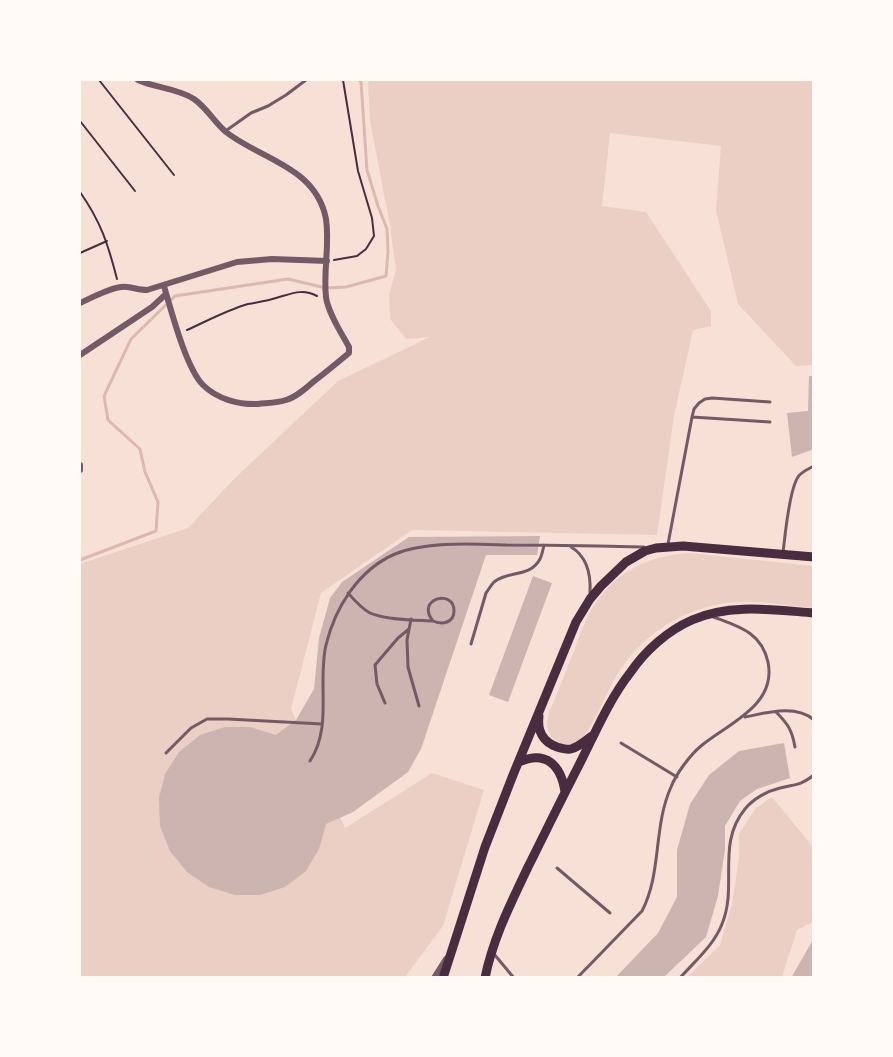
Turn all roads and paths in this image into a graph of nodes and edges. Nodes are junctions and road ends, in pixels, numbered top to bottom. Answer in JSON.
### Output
{"nodes":[{"id":1,"x":99,"y":80,"type":"edge"},
{"id":2,"x":138,"y":80,"type":"edge"},
{"id":3,"x":306,"y":80,"type":"edge"},
{"id":4,"x":343,"y":80,"type":"edge"},
{"id":5,"x":80,"y":121,"type":"edge"},
{"id":6,"x":225,"y":132,"type":"junction"},
{"id":7,"x":174,"y":175,"type":"dead end"},
{"id":8,"x":135,"y":191,"type":"dead end"},
{"id":9,"x":80,"y":192,"type":"edge"},
{"id":10,"x":107,"y":240,"type":"junction"},
{"id":11,"x":80,"y":253,"type":"edge"},
{"id":12,"x":327,"y":261,"type":"junction"},
{"id":13,"x":164,"y":286,"type":"junction"},
{"id":14,"x":120,"y":287,"type":"junction"},
{"id":15,"x":166,"y":294,"type":"junction"},
{"id":16,"x":80,"y":303,"type":"edge"},
{"id":17,"x":328,"y":306,"type":"junction"},
{"id":18,"x":179,"y":333,"type":"junction"},
{"id":19,"x":80,"y":355,"type":"edge"},
{"id":20,"x":770,"y":402,"type":"dead end"},
{"id":21,"x":692,"y":417,"type":"junction"},
{"id":22,"x":770,"y":422,"type":"dead end"},
{"id":23,"x":813,"y":466,"type":"edge"},
{"id":24,"x":544,"y":545,"type":"junction"},
{"id":25,"x":570,"y":546,"type":"junction"},
{"id":26,"x":668,"y":546,"type":"junction"},
{"id":27,"x":656,"y":548,"type":"junction"},
{"id":28,"x":782,"y":554,"type":"junction"},
{"id":29,"x":813,"y":557,"type":"edge"},
{"id":30,"x":348,"y":593,"type":"junction"},
{"id":31,"x":590,"y":599,"type":"junction"},
{"id":32,"x":813,"y":613,"type":"edge"},
{"id":33,"x":706,"y":615,"type":"junction"},
{"id":34,"x":411,"y":619,"type":"junction"},
{"id":35,"x":433,"y":621,"type":"junction"},
{"id":36,"x":409,"y":629,"type":"junction"},
{"id":37,"x":471,"y":644,"type":"dead end"},
{"id":38,"x":386,"y":703,"type":"dead end"},
{"id":39,"x":419,"y":706,"type":"dead end"},
{"id":40,"x":539,"y":711,"type":"junction"},
{"id":41,"x":776,"y":712,"type":"junction"},
{"id":42,"x":744,"y":717,"type":"junction"},
{"id":43,"x":813,"y":720,"type":"edge"},
{"id":44,"x":322,"y":724,"type":"junction"},
{"id":45,"x":595,"y":733,"type":"junction"},
{"id":46,"x":621,"y":743,"type":"dead end"},
{"id":47,"x":795,"y":747,"type":"dead end"},
{"id":48,"x":166,"y":753,"type":"dead end"},
{"id":49,"x":310,"y":761,"type":"dead end"},
{"id":50,"x":519,"y":762,"type":"junction"},
{"id":51,"x":813,"y":775,"type":"edge"},
{"id":52,"x":677,"y":777,"type":"junction"},
{"id":53,"x":565,"y":792,"type":"junction"},
{"id":54,"x":557,"y":868,"type":"dead end"},
{"id":55,"x":610,"y":913,"type":"dead end"},
{"id":56,"x":452,"y":951,"type":"junction"},
{"id":57,"x":491,"y":951,"type":"junction"},
{"id":58,"x":434,"y":978,"type":"edge"},
{"id":59,"x":443,"y":978,"type":"edge"},
{"id":60,"x":485,"y":978,"type":"edge"},
{"id":61,"x":514,"y":978,"type":"edge"},
{"id":62,"x":577,"y":978,"type":"edge"},
{"id":63,"x":680,"y":978,"type":"edge"}],
"edges":[{"from":1,"to":7,"type":"path"},
{"from":2,"to":6,"type":"street"},
{"from":3,"to":6,"type":"lane"},
{"from":4,"to":12,"type":"path"},
{"from":5,"to":8,"type":"path"},
{"from":6,"to":12,"type":"street"},
{"from":9,"to":10,"type":"path"},
{"from":10,"to":11,"type":"path"},
{"from":10,"to":14,"type":"path"},
{"from":12,"to":13,"type":"street"},
{"from":12,"to":17,"type":"street"},
{"from":13,"to":14,"type":"street"},
{"from":13,"to":15,"type":"street"},
{"from":14,"to":16,"type":"street"},
{"from":15,"to":18,"type":"street"},
{"from":15,"to":19,"type":"street"},
{"from":17,"to":18,"type":"path"},
{"from":17,"to":18,"type":"street"},
{"from":20,"to":21,"type":"lane"},
{"from":21,"to":22,"type":"lane"},
{"from":21,"to":26,"type":"lane"},
{"from":23,"to":28,"type":"lane"},
{"from":24,"to":25,"type":"lane"},
{"from":24,"to":30,"type":"lane"},
{"from":24,"to":37,"type":"lane"},
{"from":25,"to":27,"type":"lane"},
{"from":25,"to":31,"type":"lane"},
{"from":26,"to":27,"type":"main road"},
{"from":26,"to":28,"type":"main road"},
{"from":27,"to":31,"type":"main road"},
{"from":28,"to":29,"type":"main road"},
{"from":30,"to":34,"type":"lane"},
{"from":30,"to":44,"type":"lane"},
{"from":31,"to":40,"type":"main road"},
{"from":32,"to":33,"type":"main road"},
{"from":33,"to":42,"type":"lane"},
{"from":33,"to":45,"type":"main road"},
{"from":34,"to":35,"type":"lane"},
{"from":34,"to":36,"type":"lane"},
{"from":35,"to":35,"type":"lane"},
{"from":36,"to":38,"type":"lane"},
{"from":36,"to":39,"type":"lane"},
{"from":40,"to":45,"type":"main road"},
{"from":40,"to":50,"type":"main road"},
{"from":41,"to":42,"type":"lane"},
{"from":41,"to":43,"type":"lane"},
{"from":41,"to":47,"type":"lane"},
{"from":42,"to":52,"type":"lane"},
{"from":44,"to":48,"type":"lane"},
{"from":44,"to":49,"type":"lane"},
{"from":45,"to":53,"type":"main road"},
{"from":46,"to":52,"type":"lane"},
{"from":50,"to":53,"type":"main road"},
{"from":50,"to":56,"type":"main road"},
{"from":51,"to":63,"type":"lane"},
{"from":52,"to":62,"type":"lane"},
{"from":53,"to":57,"type":"main road"},
{"from":54,"to":55,"type":"lane"},
{"from":56,"to":58,"type":"street"},
{"from":56,"to":59,"type":"main road"},
{"from":57,"to":60,"type":"main road"},
{"from":57,"to":61,"type":"lane"}]}
